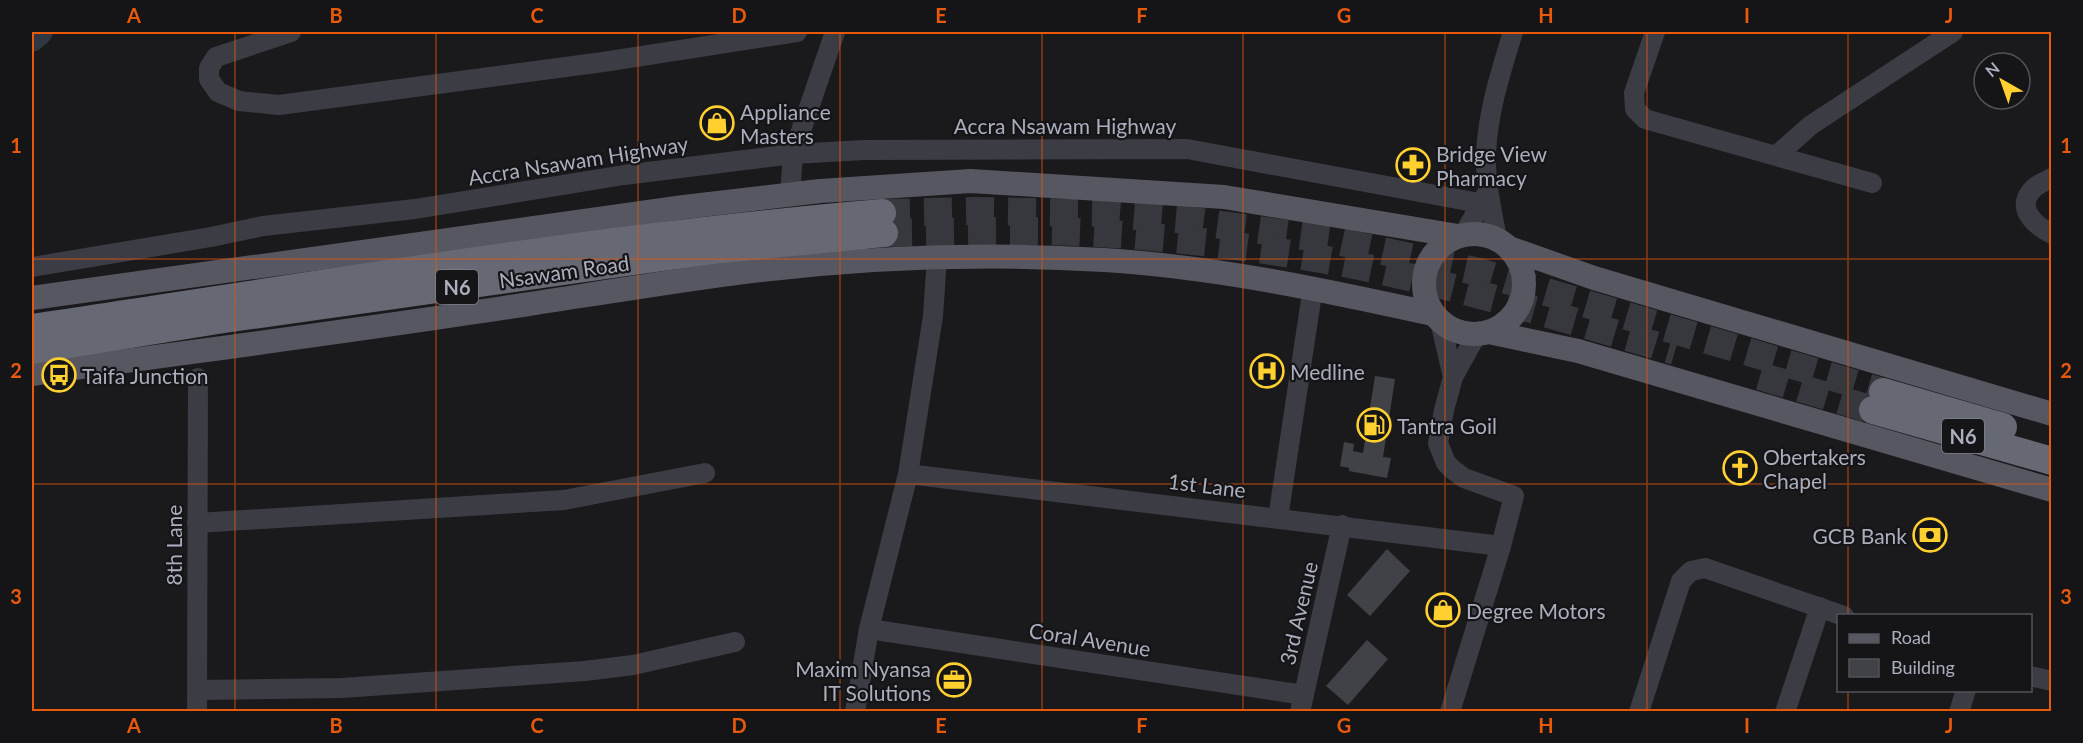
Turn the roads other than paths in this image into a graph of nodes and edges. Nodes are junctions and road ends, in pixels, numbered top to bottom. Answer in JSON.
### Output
{"nodes":[{"id":1,"x":291,"y":32,"type":"edge"},
{"id":2,"x":797,"y":32,"type":"edge"},
{"id":3,"x":835,"y":32,"type":"edge"},
{"id":4,"x":1513,"y":32,"type":"edge"},
{"id":5,"x":1655,"y":32,"type":"edge"},
{"id":6,"x":1953,"y":32,"type":"edge"},
{"id":7,"x":793,"y":154,"type":"junction"},
{"id":8,"x":1777,"y":155,"type":"junction"},
{"id":9,"x":2052,"y":178,"type":"edge"},
{"id":10,"x":1872,"y":183,"type":"dead end"},
{"id":11,"x":790,"y":194,"type":"junction"},
{"id":12,"x":1486,"y":200,"type":"junction"},
{"id":13,"x":2052,"y":234,"type":"edge"},
{"id":14,"x":1461,"y":235,"type":"junction"},
{"id":15,"x":1503,"y":244,"type":"junction"},
{"id":16,"x":937,"y":258,"type":"junction"},
{"id":17,"x":32,"y":267,"type":"edge"},
{"id":18,"x":1313,"y":287,"type":"junction"},
{"id":19,"x":32,"y":298,"type":"edge"},
{"id":20,"x":1436,"y":318,"type":"junction"},
{"id":21,"x":32,"y":328,"type":"edge"},
{"id":22,"x":1483,"y":333,"type":"junction"},
{"id":23,"x":32,"y":350,"type":"edge"},
{"id":24,"x":32,"y":374,"type":"edge"},
{"id":25,"x":1453,"y":377,"type":"junction"},
{"id":26,"x":198,"y":378,"type":"dead end"},
{"id":27,"x":2052,"y":414,"type":"edge"},
{"id":28,"x":2052,"y":441,"type":"edge"},
{"id":29,"x":2052,"y":461,"type":"edge"},
{"id":30,"x":705,"y":473,"type":"dead end"},
{"id":31,"x":908,"y":474,"type":"junction"},
{"id":32,"x":2052,"y":490,"type":"edge"},
{"id":33,"x":1278,"y":518,"type":"junction"},
{"id":34,"x":197,"y":523,"type":"junction"},
{"id":35,"x":1342,"y":525,"type":"junction"},
{"id":36,"x":1501,"y":546,"type":"junction"},
{"id":37,"x":1820,"y":607,"type":"junction"},
{"id":38,"x":1841,"y":614,"type":"edge"},
{"id":39,"x":869,"y":630,"type":"junction"},
{"id":40,"x":735,"y":642,"type":"dead end"},
{"id":41,"x":2032,"y":676,"type":"edge"},
{"id":42,"x":2052,"y":681,"type":"edge"},
{"id":43,"x":198,"y":690,"type":"junction"},
{"id":44,"x":1965,"y":692,"type":"edge"},
{"id":45,"x":1302,"y":703,"type":"edge"},
{"id":46,"x":197,"y":711,"type":"edge"},
{"id":47,"x":855,"y":711,"type":"edge"},
{"id":48,"x":1449,"y":711,"type":"edge"},
{"id":49,"x":1639,"y":711,"type":"edge"},
{"id":50,"x":1785,"y":711,"type":"edge"},
{"id":51,"x":1959,"y":711,"type":"edge"}],
"edges":[{"from":1,"to":2,"type":"street"},
{"from":3,"to":7,"type":"street"},
{"from":4,"to":12,"type":"street"},
{"from":5,"to":8,"type":"street"},
{"from":6,"to":8,"type":"street"},
{"from":7,"to":11,"type":"street"},
{"from":7,"to":12,"type":"street","name":"Accra Nsawam Highway"},
{"from":7,"to":17,"type":"street","name":"Accra Nsawam Highway"},
{"from":8,"to":10,"type":"street"},
{"from":9,"to":13,"type":"street"},
{"from":11,"to":14,"type":"main road"},
{"from":11,"to":19,"type":"main road"},
{"from":12,"to":14,"type":"street"},
{"from":12,"to":15,"type":"street"},
{"from":14,"to":15,"type":"main road"},
{"from":14,"to":20,"type":"main road"},
{"from":15,"to":22,"type":"main road"},
{"from":15,"to":27,"type":"main road"},
{"from":16,"to":18,"type":"main road"},
{"from":16,"to":24,"type":"main road"},
{"from":16,"to":31,"type":"street"},
{"from":18,"to":20,"type":"main road"},
{"from":18,"to":33,"type":"street"},
{"from":20,"to":22,"type":"main road"},
{"from":20,"to":25,"type":"street"},
{"from":21,"to":23,"type":"highway","name":"Nsawam Road","number":"N6"},
{"from":22,"to":25,"type":"street"},
{"from":22,"to":32,"type":"main road"},
{"from":25,"to":36,"type":"street"},
{"from":26,"to":34,"type":"street","name":"8th Lane"},
{"from":28,"to":29,"type":"highway","number":"N6"},
{"from":30,"to":34,"type":"street"},
{"from":31,"to":33,"type":"street","name":"1st Lane"},
{"from":31,"to":39,"type":"street"},
{"from":33,"to":35,"type":"street","name":"1st Lane"},
{"from":34,"to":43,"type":"street","name":"8th Lane"},
{"from":35,"to":36,"type":"street","name":"1st Lane"},
{"from":35,"to":45,"type":"street","name":"3rd Avenue"},
{"from":36,"to":48,"type":"street"},
{"from":37,"to":38,"type":"street"},
{"from":37,"to":49,"type":"street"},
{"from":37,"to":50,"type":"street"},
{"from":39,"to":45,"type":"street","name":"Coral Avenue"},
{"from":39,"to":47,"type":"street"},
{"from":40,"to":43,"type":"street"},
{"from":41,"to":42,"type":"street"},
{"from":43,"to":46,"type":"street","name":"8th Lane"},
{"from":44,"to":51,"type":"street"}]}
